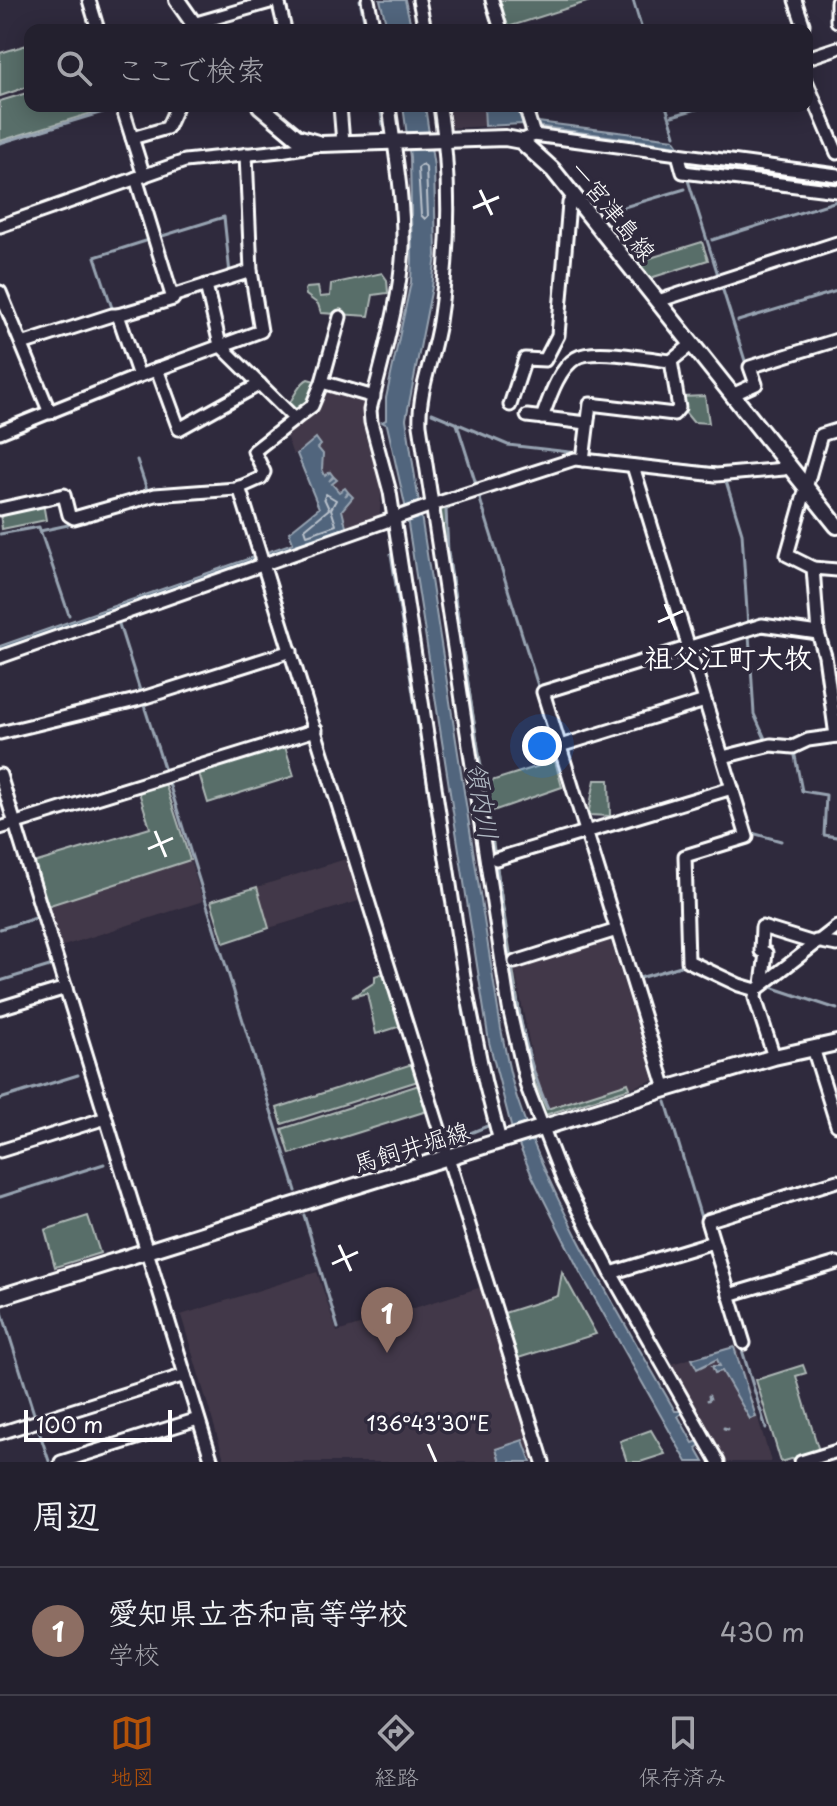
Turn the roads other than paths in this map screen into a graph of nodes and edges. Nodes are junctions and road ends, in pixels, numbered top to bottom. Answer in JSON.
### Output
{"nodes":[{"id":1,"x":89,"y":0,"type":"edge"},
{"id":2,"x":177,"y":0,"type":"edge"},
{"id":3,"x":278,"y":0,"type":"edge"},
{"id":4,"x":368,"y":0,"type":"edge"},
{"id":5,"x":419,"y":0,"type":"edge"},
{"id":6,"x":492,"y":0,"type":"edge"},
{"id":7,"x":795,"y":0,"type":"edge"},
{"id":8,"x":837,"y":2,"type":"edge"},
{"id":9,"x":837,"y":21,"type":"edge"},
{"id":10,"x":96,"y":24,"type":"edge"},
{"id":11,"x":194,"y":24,"type":"edge"},
{"id":12,"x":205,"y":24,"type":"edge"},
{"id":13,"x":284,"y":24,"type":"edge"},
{"id":14,"x":373,"y":24,"type":"edge"},
{"id":15,"x":424,"y":24,"type":"edge"},
{"id":16,"x":499,"y":24,"type":"edge"},
{"id":17,"x":803,"y":24,"type":"edge"},
{"id":18,"x":837,"y":48,"type":"edge"},
{"id":19,"x":813,"y":56,"type":"edge"},
{"id":20,"x":813,"y":102,"type":"edge"},
{"id":21,"x":124,"y":112,"type":"edge"},
{"id":22,"x":174,"y":112,"type":"edge"},
{"id":23,"x":267,"y":112,"type":"edge"},
{"id":24,"x":340,"y":112,"type":"edge"},
{"id":25,"x":390,"y":112,"type":"edge"},
{"id":26,"x":441,"y":112,"type":"edge"},
{"id":27,"x":526,"y":112,"type":"edge"},
{"id":28,"x":529,"y":131,"type":"junction"},
{"id":29,"x":132,"y":138,"type":"junction"},
{"id":30,"x":444,"y":139,"type":"junction"},
{"id":31,"x":395,"y":142,"type":"junction"},
{"id":32,"x":343,"y":143,"type":"junction"},
{"id":33,"x":321,"y":144,"type":"junction"},
{"id":34,"x":837,"y":153,"type":"edge"},
{"id":35,"x":246,"y":154,"type":"junction"},
{"id":36,"x":678,"y":154,"type":"junction"},
{"id":37,"x":837,"y":175,"type":"edge"},
{"id":38,"x":140,"y":177,"type":"junction"},
{"id":39,"x":837,"y":191,"type":"edge"},
{"id":40,"x":575,"y":196,"type":"junction"},
{"id":41,"x":0,"y":226,"type":"edge"},
{"id":42,"x":837,"y":243,"type":"edge"},
{"id":43,"x":251,"y":271,"type":"junction"},
{"id":44,"x":206,"y":285,"type":"junction"},
{"id":45,"x":0,"y":292,"type":"edge"},
{"id":46,"x":172,"y":296,"type":"junction"},
{"id":47,"x":658,"y":301,"type":"junction"},
{"id":48,"x":4,"y":313,"type":"edge"},
{"id":49,"x":118,"y":315,"type":"junction"},
{"id":50,"x":340,"y":317,"type":"dead end"},
{"id":51,"x":837,"y":340,"type":"edge"},
{"id":52,"x":22,"y":344,"type":"junction"},
{"id":53,"x":692,"y":344,"type":"junction"},
{"id":54,"x":220,"y":345,"type":"junction"},
{"id":55,"x":671,"y":361,"type":"junction"},
{"id":56,"x":157,"y":369,"type":"junction"},
{"id":57,"x":139,"y":376,"type":"junction"},
{"id":58,"x":322,"y":382,"type":"junction"},
{"id":59,"x":260,"y":384,"type":"junction"},
{"id":60,"x":732,"y":395,"type":"junction"},
{"id":61,"x":374,"y":397,"type":"junction"},
{"id":62,"x":510,"y":405,"type":"dead end"},
{"id":63,"x":50,"y":413,"type":"junction"},
{"id":64,"x":527,"y":416,"type":"dead end"},
{"id":65,"x":542,"y":418,"type":"junction"},
{"id":66,"x":295,"y":419,"type":"junction"},
{"id":67,"x":587,"y":423,"type":"junction"},
{"id":68,"x":837,"y":430,"type":"edge"},
{"id":69,"x":0,"y":432,"type":"edge"},
{"id":70,"x":583,"y":460,"type":"junction"},
{"id":71,"x":787,"y":465,"type":"junction"},
{"id":72,"x":633,"y":466,"type":"junction"},
{"id":73,"x":239,"y":487,"type":"junction"},
{"id":74,"x":807,"y":489,"type":"junction"},
{"id":75,"x":432,"y":505,"type":"junction"},
{"id":76,"x":0,"y":509,"type":"edge"},
{"id":77,"x":394,"y":519,"type":"junction"},
{"id":78,"x":837,"y":526,"type":"edge"},
{"id":79,"x":263,"y":560,"type":"junction"},
{"id":80,"x":813,"y":568,"type":"junction"},
{"id":81,"x":837,"y":570,"type":"edge"},
{"id":82,"x":818,"y":633,"type":"junction"},
{"id":83,"x":689,"y":646,"type":"junction"},
{"id":84,"x":291,"y":651,"type":"junction"},
{"id":85,"x":0,"y":657,"type":"edge"},
{"id":86,"x":705,"y":701,"type":"junction"},
{"id":87,"x":316,"y":730,"type":"junction"},
{"id":88,"x":0,"y":733,"type":"edge"},
{"id":89,"x":836,"y":736,"type":"edge"},
{"id":90,"x":560,"y":746,"type":"junction"},
{"id":91,"x":723,"y":757,"type":"junction"},
{"id":92,"x":0,"y":775,"type":"edge"},
{"id":93,"x":732,"y":788,"type":"junction"},
{"id":94,"x":15,"y":823,"type":"junction"},
{"id":95,"x":0,"y":828,"type":"edge"},
{"id":96,"x":587,"y":832,"type":"junction"},
{"id":97,"x":496,"y":859,"type":"dead end"},
{"id":98,"x":837,"y":927,"type":"edge"},
{"id":99,"x":617,"y":930,"type":"junction"},
{"id":100,"x":815,"y":942,"type":"junction"},
{"id":101,"x":837,"y":945,"type":"edge"},
{"id":102,"x":515,"y":962,"type":"dead end"},
{"id":103,"x":759,"y":987,"type":"junction"},
{"id":104,"x":66,"y":988,"type":"junction"},
{"id":105,"x":0,"y":1008,"type":"edge"},
{"id":106,"x":837,"y":1043,"type":"edge"},
{"id":107,"x":813,"y":1048,"type":"junction"},
{"id":108,"x":774,"y":1057,"type":"junction"},
{"id":109,"x":666,"y":1089,"type":"junction"},
{"id":110,"x":832,"y":1094,"type":"edge"},
{"id":111,"x":106,"y":1118,"type":"junction"},
{"id":112,"x":837,"y":1125,"type":"edge"},
{"id":113,"x":542,"y":1128,"type":"junction"},
{"id":114,"x":500,"y":1141,"type":"junction"},
{"id":115,"x":0,"y":1151,"type":"edge"},
{"id":116,"x":448,"y":1157,"type":"junction"},
{"id":117,"x":837,"y":1181,"type":"edge"},
{"id":118,"x":713,"y":1242,"type":"junction"},
{"id":119,"x":146,"y":1251,"type":"junction"},
{"id":120,"x":837,"y":1263,"type":"edge"},
{"id":121,"x":611,"y":1273,"type":"junction"},
{"id":122,"x":729,"y":1295,"type":"junction"},
{"id":123,"x":0,"y":1297,"type":"edge"},
{"id":124,"x":744,"y":1343,"type":"dead end"},
{"id":125,"x":185,"y":1375,"type":"junction"},
{"id":126,"x":198,"y":1419,"type":"junction"},
{"id":127,"x":0,"y":1433,"type":"edge"},
{"id":128,"x":837,"y":1451,"type":"edge"},
{"id":129,"x":61,"y":1462,"type":"edge"},
{"id":130,"x":212,"y":1462,"type":"edge"},
{"id":131,"x":543,"y":1462,"type":"edge"},
{"id":132,"x":718,"y":1462,"type":"edge"},
{"id":133,"x":801,"y":1462,"type":"edge"}],
"edges":[{"from":1,"to":10,"type":"street"},
{"from":2,"to":11,"type":"main road"},
{"from":3,"to":12,"type":"street"},
{"from":3,"to":13,"type":"street"},
{"from":4,"to":14,"type":"street"},
{"from":5,"to":15,"type":"street"},
{"from":6,"to":16,"type":"street"},
{"from":7,"to":17,"type":"street"},
{"from":8,"to":9,"type":"street"},
{"from":18,"to":19,"type":"street"},
{"from":20,"to":34,"type":"street"},
{"from":21,"to":29,"type":"street"},
{"from":22,"to":29,"type":"street"},
{"from":23,"to":33,"type":"main road"},
{"from":24,"to":32,"type":"street"},
{"from":25,"to":31,"type":"street"},
{"from":26,"to":30,"type":"street"},
{"from":27,"to":28,"type":"street"},
{"from":28,"to":30,"type":"main road"},
{"from":28,"to":36,"type":"street"},
{"from":28,"to":40,"type":"main road","name":"一宮津島線"},
{"from":29,"to":38,"type":"street"},
{"from":30,"to":31,"type":"main road"},
{"from":30,"to":75,"type":"street"},
{"from":31,"to":32,"type":"main road"},
{"from":31,"to":61,"type":"street"},
{"from":32,"to":33,"type":"main road"},
{"from":33,"to":35,"type":"street"},
{"from":35,"to":38,"type":"street"},
{"from":35,"to":43,"type":"street"},
{"from":36,"to":37,"type":"street"},
{"from":36,"to":39,"type":"street"},
{"from":38,"to":41,"type":"street"},
{"from":38,"to":46,"type":"street"},
{"from":40,"to":47,"type":"main road","name":"一宮津島線"},
{"from":40,"to":62,"type":"street"},
{"from":42,"to":47,"type":"street"},
{"from":43,"to":44,"type":"street"},
{"from":43,"to":54,"type":"street"},
{"from":44,"to":46,"type":"street"},
{"from":44,"to":54,"type":"street"},
{"from":45,"to":48,"type":"street"},
{"from":46,"to":49,"type":"street"},
{"from":47,"to":53,"type":"main road","name":"一宮津島線"},
{"from":48,"to":52,"type":"street"},
{"from":49,"to":52,"type":"street"},
{"from":49,"to":57,"type":"street"},
{"from":50,"to":58,"type":"street"},
{"from":51,"to":60,"type":"street"},
{"from":52,"to":63,"type":"street"},
{"from":53,"to":55,"type":"street"},
{"from":53,"to":60,"type":"main road","name":"一宮津島線"},
{"from":54,"to":56,"type":"street"},
{"from":54,"to":59,"type":"street"},
{"from":55,"to":65,"type":"street"},
{"from":55,"to":67,"type":"street"},
{"from":56,"to":57,"type":"street"},
{"from":56,"to":59,"type":"street"},
{"from":57,"to":63,"type":"street"},
{"from":58,"to":61,"type":"street"},
{"from":58,"to":66,"type":"street"},
{"from":59,"to":66,"type":"street"},
{"from":60,"to":71,"type":"main road","name":"一宮津島線"},
{"from":61,"to":77,"type":"street"},
{"from":63,"to":69,"type":"street"},
{"from":64,"to":65,"type":"street"},
{"from":65,"to":67,"type":"street"},
{"from":66,"to":73,"type":"street"},
{"from":67,"to":70,"type":"street"},
{"from":68,"to":74,"type":"street"},
{"from":70,"to":72,"type":"street"},
{"from":70,"to":75,"type":"street"},
{"from":71,"to":72,"type":"street"},
{"from":71,"to":74,"type":"main road","name":"一宮津島線"},
{"from":72,"to":83,"type":"street"},
{"from":73,"to":76,"type":"street"},
{"from":73,"to":79,"type":"street"},
{"from":74,"to":78,"type":"main road","name":"一宮津島線"},
{"from":74,"to":80,"type":"street"},
{"from":75,"to":77,"type":"street"},
{"from":75,"to":113,"type":"street"},
{"from":77,"to":79,"type":"street"},
{"from":77,"to":114,"type":"street"},
{"from":79,"to":84,"type":"street"},
{"from":79,"to":85,"type":"street"},
{"from":80,"to":81,"type":"street"},
{"from":80,"to":82,"type":"street"},
{"from":82,"to":83,"type":"street"},
{"from":82,"to":89,"type":"street"},
{"from":83,"to":86,"type":"street"},
{"from":83,"to":90,"type":"street"},
{"from":84,"to":87,"type":"street"},
{"from":84,"to":88,"type":"street"},
{"from":86,"to":90,"type":"street"},
{"from":86,"to":91,"type":"street"},
{"from":87,"to":94,"type":"street"},
{"from":87,"to":116,"type":"street"},
{"from":89,"to":91,"type":"street"},
{"from":90,"to":96,"type":"street"},
{"from":91,"to":93,"type":"street"},
{"from":92,"to":94,"type":"street"},
{"from":93,"to":96,"type":"street"},
{"from":93,"to":103,"type":"street"},
{"from":94,"to":95,"type":"street"},
{"from":94,"to":104,"type":"street"},
{"from":96,"to":97,"type":"street"},
{"from":96,"to":99,"type":"street"},
{"from":98,"to":100,"type":"street"},
{"from":99,"to":102,"type":"street"},
{"from":99,"to":109,"type":"street"},
{"from":100,"to":101,"type":"street"},
{"from":100,"to":103,"type":"street"},
{"from":100,"to":103,"type":"street"},
{"from":103,"to":108,"type":"street"},
{"from":104,"to":105,"type":"street"},
{"from":104,"to":111,"type":"street"},
{"from":106,"to":107,"type":"main road","name":"馬飼井堀線"},
{"from":107,"to":108,"type":"main road","name":"馬飼井堀線"},
{"from":107,"to":110,"type":"street"},
{"from":108,"to":109,"type":"main road","name":"馬飼井堀線"},
{"from":109,"to":113,"type":"main road","name":"馬飼井堀線"},
{"from":110,"to":112,"type":"street"},
{"from":111,"to":115,"type":"street"},
{"from":111,"to":119,"type":"street"},
{"from":113,"to":114,"type":"main road","name":"馬飼井堀線"},
{"from":113,"to":121,"type":"street"},
{"from":114,"to":116,"type":"main road","name":"馬飼井堀線"},
{"from":116,"to":119,"type":"main road","name":"馬飼井堀線"},
{"from":116,"to":131,"type":"street"},
{"from":117,"to":118,"type":"street"},
{"from":118,"to":121,"type":"street"},
{"from":118,"to":122,"type":"street"},
{"from":119,"to":123,"type":"main road","name":"馬飼井堀線"},
{"from":119,"to":125,"type":"street"},
{"from":120,"to":122,"type":"street"},
{"from":121,"to":132,"type":"street"},
{"from":122,"to":124,"type":"street"},
{"from":125,"to":126,"type":"street"},
{"from":125,"to":127,"type":"street"},
{"from":126,"to":129,"type":"street"},
{"from":126,"to":130,"type":"street"},
{"from":128,"to":133,"type":"street"}]}
